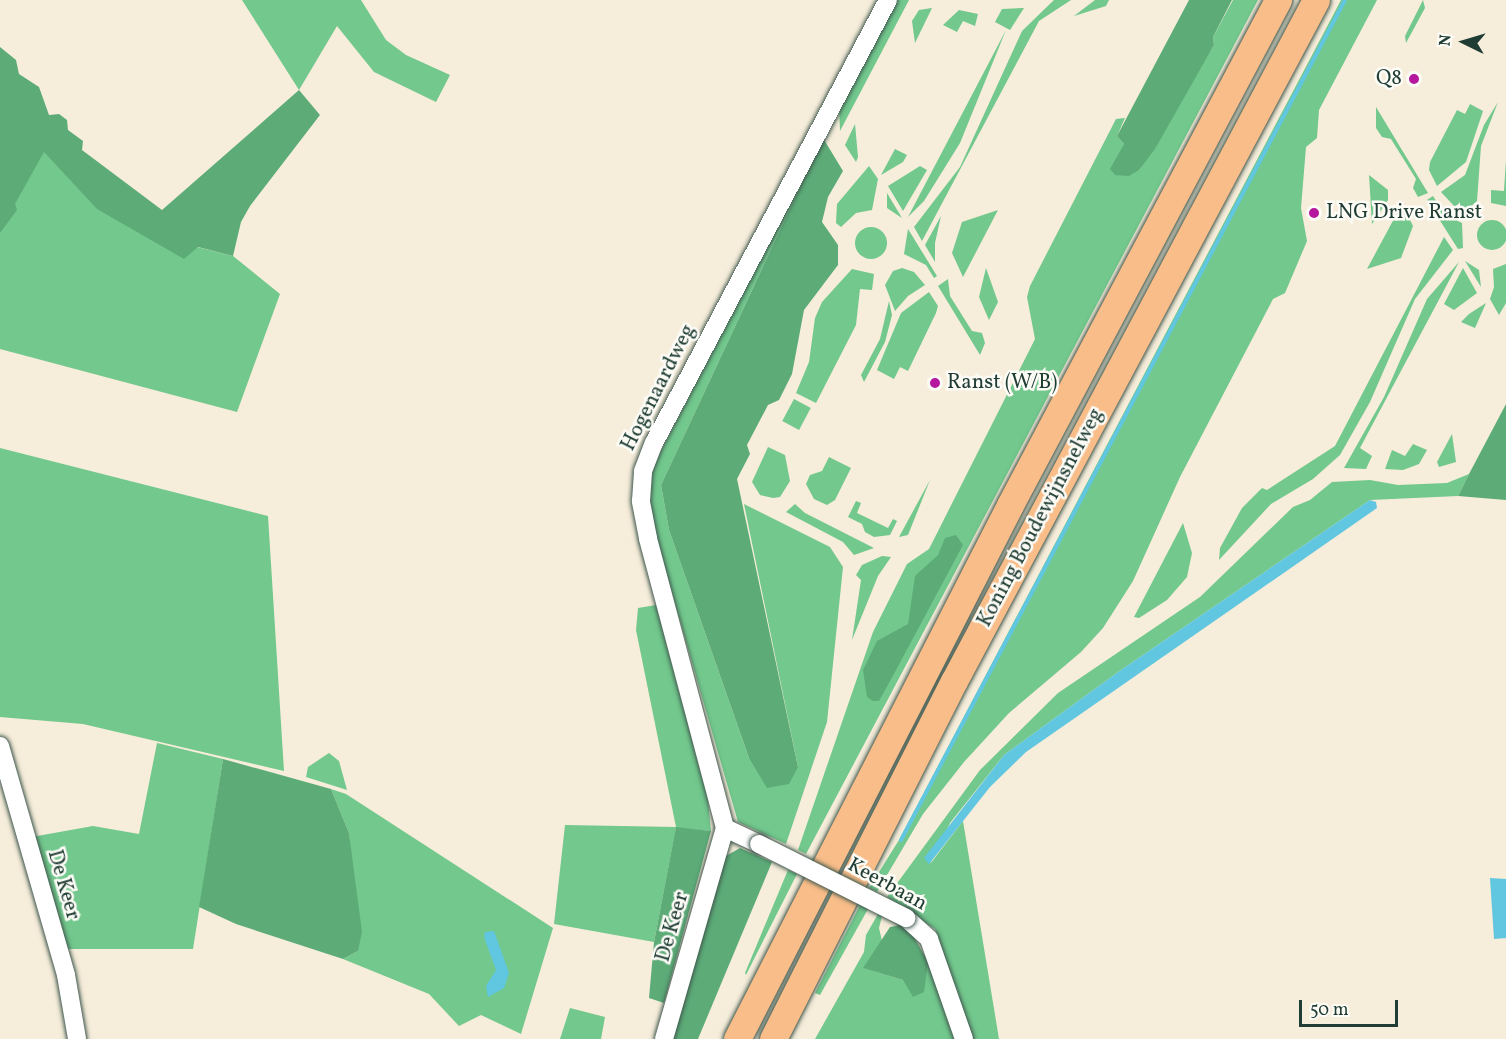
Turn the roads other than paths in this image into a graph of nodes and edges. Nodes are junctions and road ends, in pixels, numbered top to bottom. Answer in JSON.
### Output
{"nodes":[{"id":1,"x":888,"y":0,"type":"edge"},
{"id":2,"x":1278,"y":0,"type":"edge"},
{"id":3,"x":1316,"y":0,"type":"edge"},
{"id":4,"x":0,"y":746,"type":"edge"},
{"id":5,"x":725,"y":828,"type":"junction"},
{"id":6,"x":77,"y":1039,"type":"edge"},
{"id":7,"x":664,"y":1039,"type":"edge"},
{"id":8,"x":736,"y":1039,"type":"edge"},
{"id":9,"x":774,"y":1039,"type":"edge"},
{"id":10,"x":964,"y":1039,"type":"edge"}],
"edges":[{"from":1,"to":5,"type":"street","name":"Hogenaardweg"},
{"from":2,"to":8,"type":"highway","name":"Koning Boudewijnsnelweg"},
{"from":3,"to":9,"type":"highway","name":"Koning Boudewijnsnelweg"},
{"from":4,"to":6,"type":"street","name":"De Keer"},
{"from":5,"to":7,"type":"street","name":"De Keer"},
{"from":5,"to":10,"type":"street","name":"Keerbaan","bridge":true}]}
